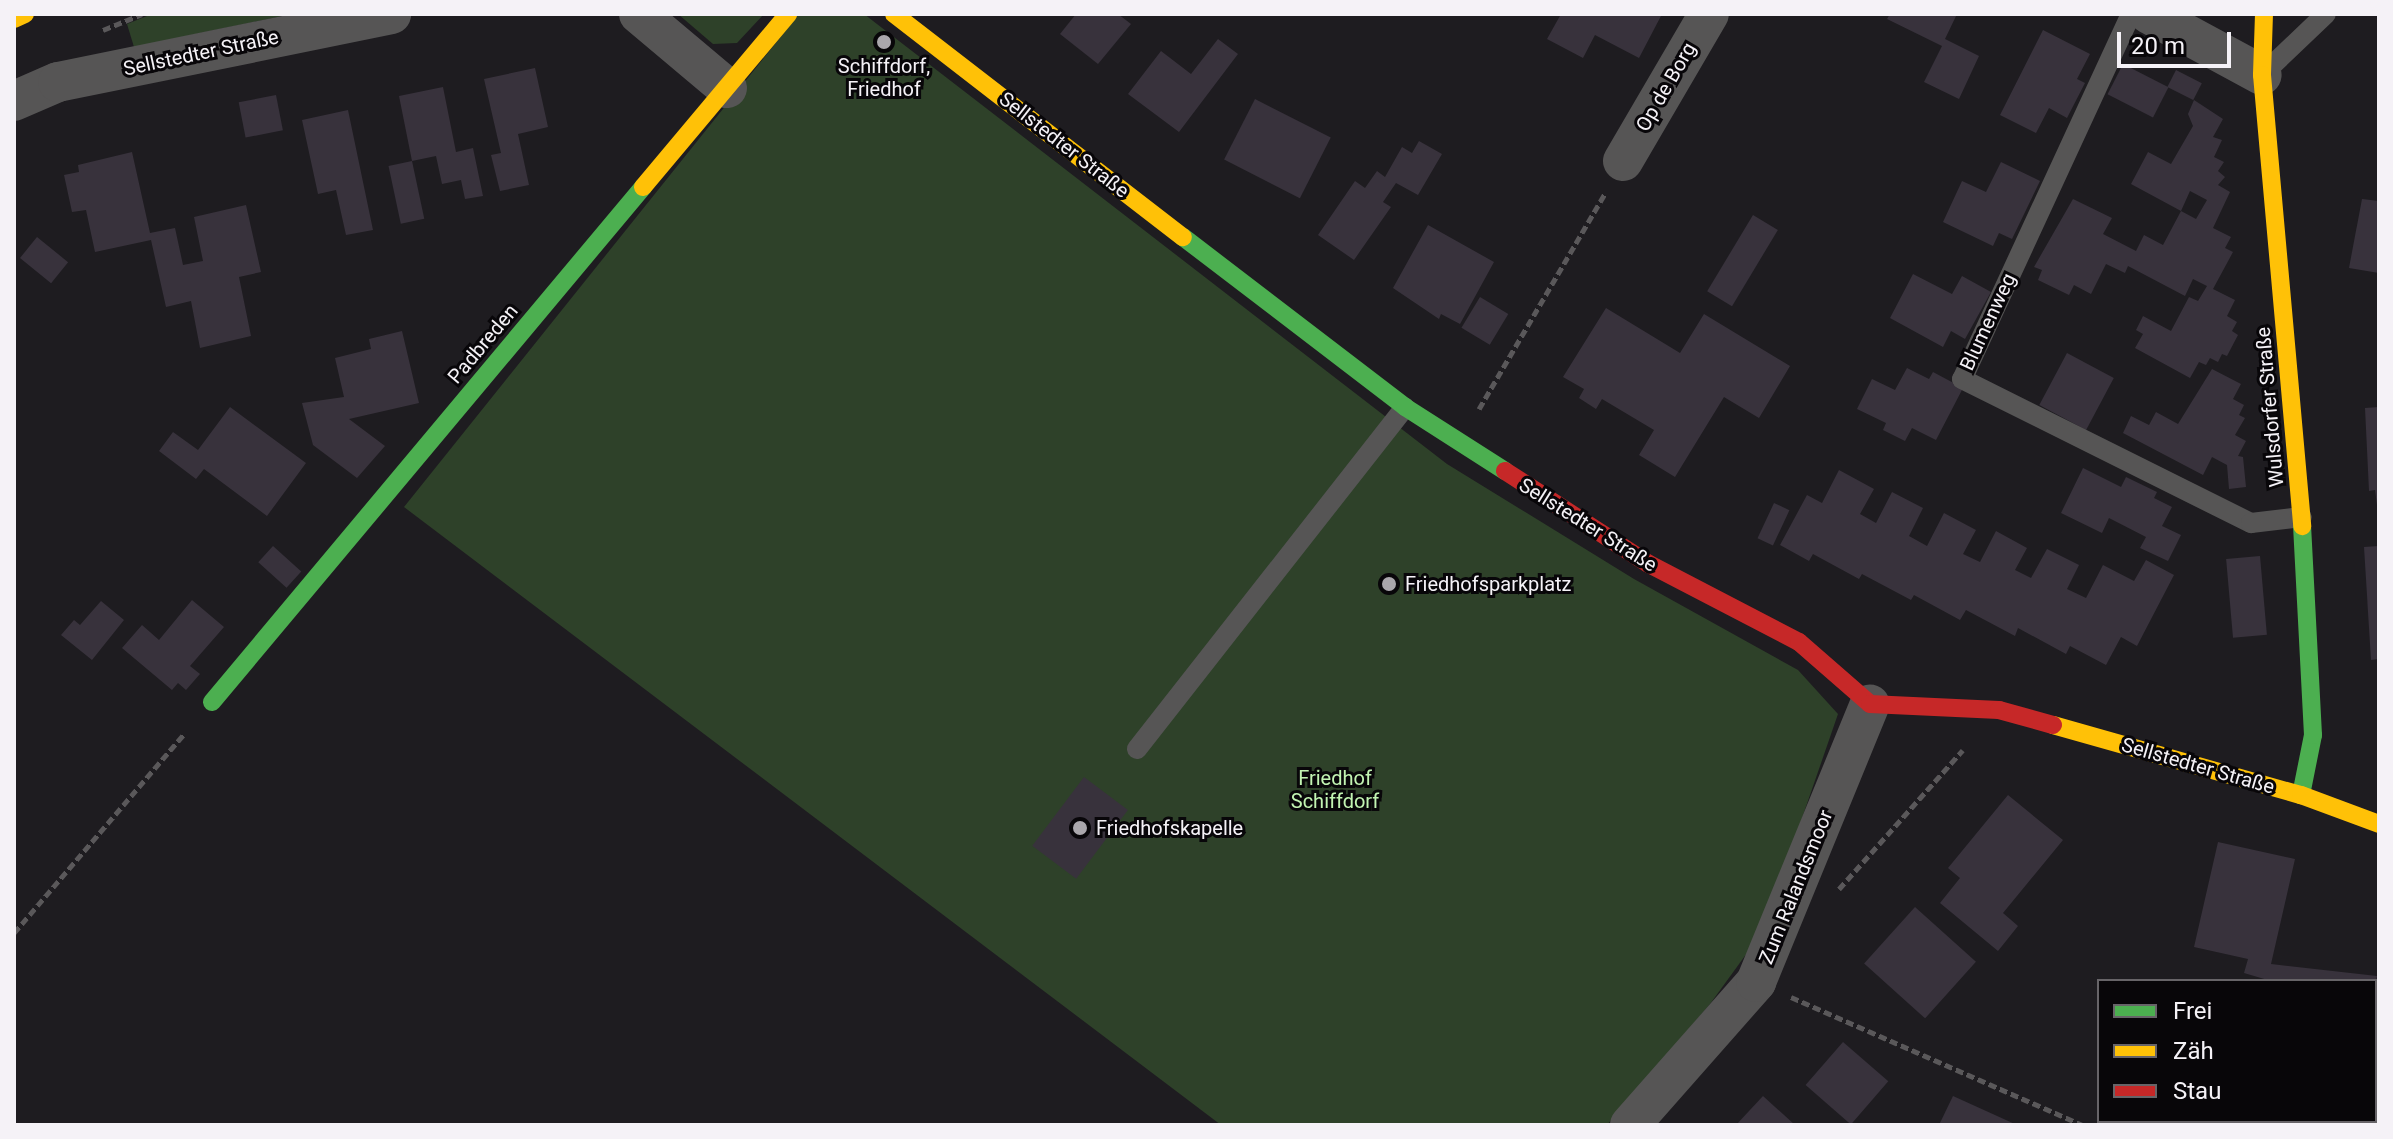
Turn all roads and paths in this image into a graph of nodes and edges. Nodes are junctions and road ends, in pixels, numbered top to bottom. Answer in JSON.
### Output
{"nodes":[{"id":1,"x":25,"y":14,"type":"edge"},
{"id":2,"x":391,"y":14,"type":"edge"},
{"id":3,"x":639,"y":14,"type":"edge"},
{"id":4,"x":788,"y":14,"type":"edge"},
{"id":5,"x":894,"y":14,"type":"edge"},
{"id":6,"x":1709,"y":14,"type":"edge"},
{"id":7,"x":2131,"y":14,"type":"edge"},
{"id":8,"x":2149,"y":14,"type":"edge"},
{"id":9,"x":2264,"y":14,"type":"edge"},
{"id":10,"x":2326,"y":14,"type":"edge"},
{"id":11,"x":14,"y":19,"type":"edge"},
{"id":12,"x":2262,"y":75,"type":"junction"},
{"id":13,"x":727,"y":88,"type":"junction"},
{"id":14,"x":14,"y":101,"type":"edge"},
{"id":15,"x":1623,"y":161,"type":"joint"},
{"id":16,"x":1405,"y":407,"type":"junction"},
{"id":17,"x":1458,"y":444,"type":"junction"},
{"id":18,"x":2302,"y":517,"type":"junction"},
{"id":19,"x":212,"y":702,"type":"joint"},
{"id":20,"x":1870,"y":704,"type":"junction"},
{"id":21,"x":1999,"y":710,"type":"junction"},
{"id":22,"x":1137,"y":749,"type":"dead end"},
{"id":23,"x":2301,"y":795,"type":"junction"},
{"id":24,"x":2379,"y":824,"type":"edge"},
{"id":25,"x":1830,"y":899,"type":"dead end"},
{"id":26,"x":14,"y":933,"type":"edge"},
{"id":27,"x":1756,"y":982,"type":"junction"},
{"id":28,"x":1630,"y":1125,"type":"edge"},
{"id":29,"x":2083,"y":1125,"type":"edge"}],
"edges":[{"from":1,"to":11,"type":"street"},
{"from":2,"to":14,"type":"street","name":"Sellstedter Straße"},
{"from":3,"to":13,"type":"street"},
{"from":4,"to":13,"type":"street","name":"Padbreden"},
{"from":5,"to":16,"type":"street","name":"Sellstedter Straße"},
{"from":6,"to":15,"type":"street","name":"Op de Borg"},
{"from":7,"to":18,"type":"lane","name":"Blumenweg"},
{"from":8,"to":12,"type":"street"},
{"from":9,"to":12,"type":"street","name":"Wulsdorfer Straße"},
{"from":10,"to":12,"type":"lane"},
{"from":12,"to":18,"type":"street","name":"Wulsdorfer Straße"},
{"from":13,"to":19,"type":"street","name":"Padbreden"},
{"from":15,"to":17,"type":"path"},
{"from":16,"to":17,"type":"street","name":"Sellstedter Straße"},
{"from":16,"to":22,"type":"lane"},
{"from":17,"to":20,"type":"street","name":"Sellstedter Straße"},
{"from":18,"to":23,"type":"street","name":"Wulsdorfer Straße"},
{"from":19,"to":26,"type":"path"},
{"from":20,"to":21,"type":"street","name":"Sellstedter Straße"},
{"from":20,"to":27,"type":"street","name":"Zum Ralandsmoor"},
{"from":21,"to":23,"type":"street","name":"Sellstedter Straße"},
{"from":21,"to":25,"type":"path"},
{"from":23,"to":24,"type":"street","name":"Sellstedter Straße"},
{"from":27,"to":28,"type":"street","name":"Zum Ralandsmoor"},
{"from":27,"to":29,"type":"path"}]}
